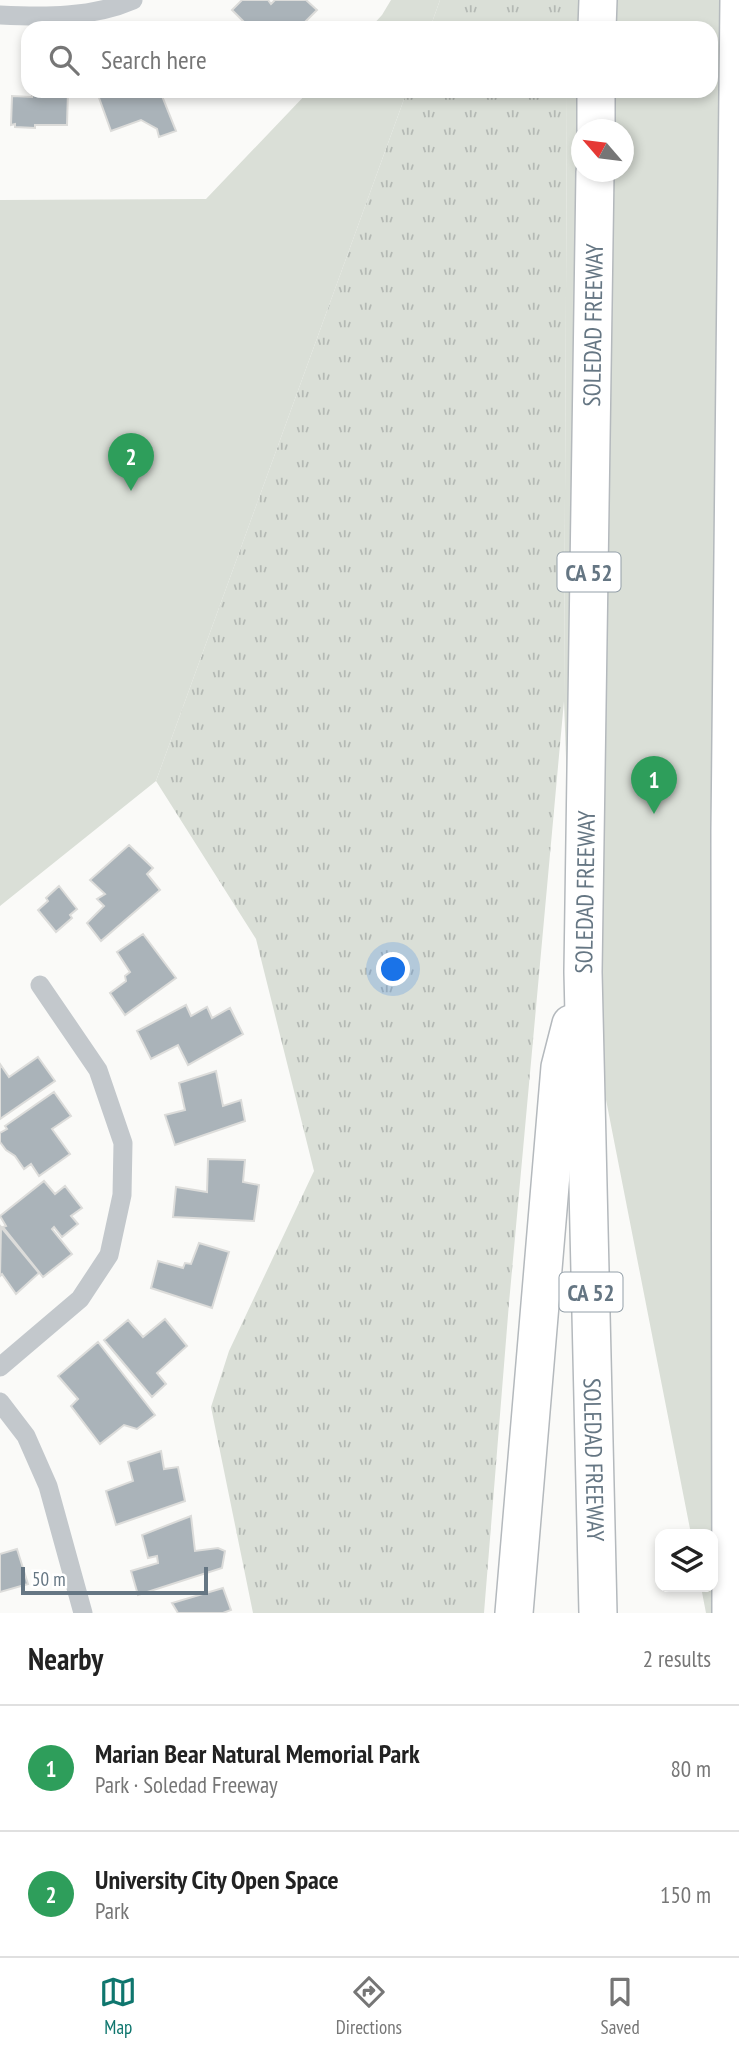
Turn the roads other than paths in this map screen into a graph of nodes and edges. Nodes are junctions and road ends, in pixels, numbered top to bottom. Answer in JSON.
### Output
{"nodes":[{"id":1,"x":133,"y":0,"type":"edge"},
{"id":2,"x":598,"y":0,"type":"edge"},
{"id":3,"x":739,"y":0,"type":"edge"},
{"id":4,"x":0,"y":15,"type":"edge"},
{"id":5,"x":597,"y":21,"type":"edge"},
{"id":6,"x":596,"y":98,"type":"edge"},
{"id":7,"x":596,"y":119,"type":"edge"},
{"id":8,"x":595,"y":182,"type":"edge"},
{"id":9,"x":730,"y":831,"type":"junction"},
{"id":10,"x":739,"y":924,"type":"edge"},
{"id":11,"x":583,"y":972,"type":"junction"},
{"id":12,"x":40,"y":985,"type":"dead end"},
{"id":13,"x":0,"y":1367,"type":"edge"},
{"id":14,"x":0,"y":1402,"type":"edge"},
{"id":15,"x":83,"y":1613,"type":"edge"},
{"id":16,"x":514,"y":1613,"type":"edge"},
{"id":17,"x":598,"y":1613,"type":"edge"},
{"id":18,"x":730,"y":1613,"type":"edge"}],
"edges":[{"from":1,"to":4,"type":"street"},
{"from":2,"to":5,"type":"highway"},
{"from":3,"to":9,"type":"highway"},
{"from":6,"to":7,"type":"highway"},
{"from":8,"to":11,"type":"highway","name":"SOLEDAD FREEWAY","number":"CA 52"},
{"from":9,"to":10,"type":"highway"},
{"from":9,"to":18,"type":"highway"},
{"from":11,"to":16,"type":"highway"},
{"from":11,"to":17,"type":"highway","name":"SOLEDAD FREEWAY","number":"CA 52"},
{"from":12,"to":13,"type":"street"},
{"from":14,"to":15,"type":"street"}]}
